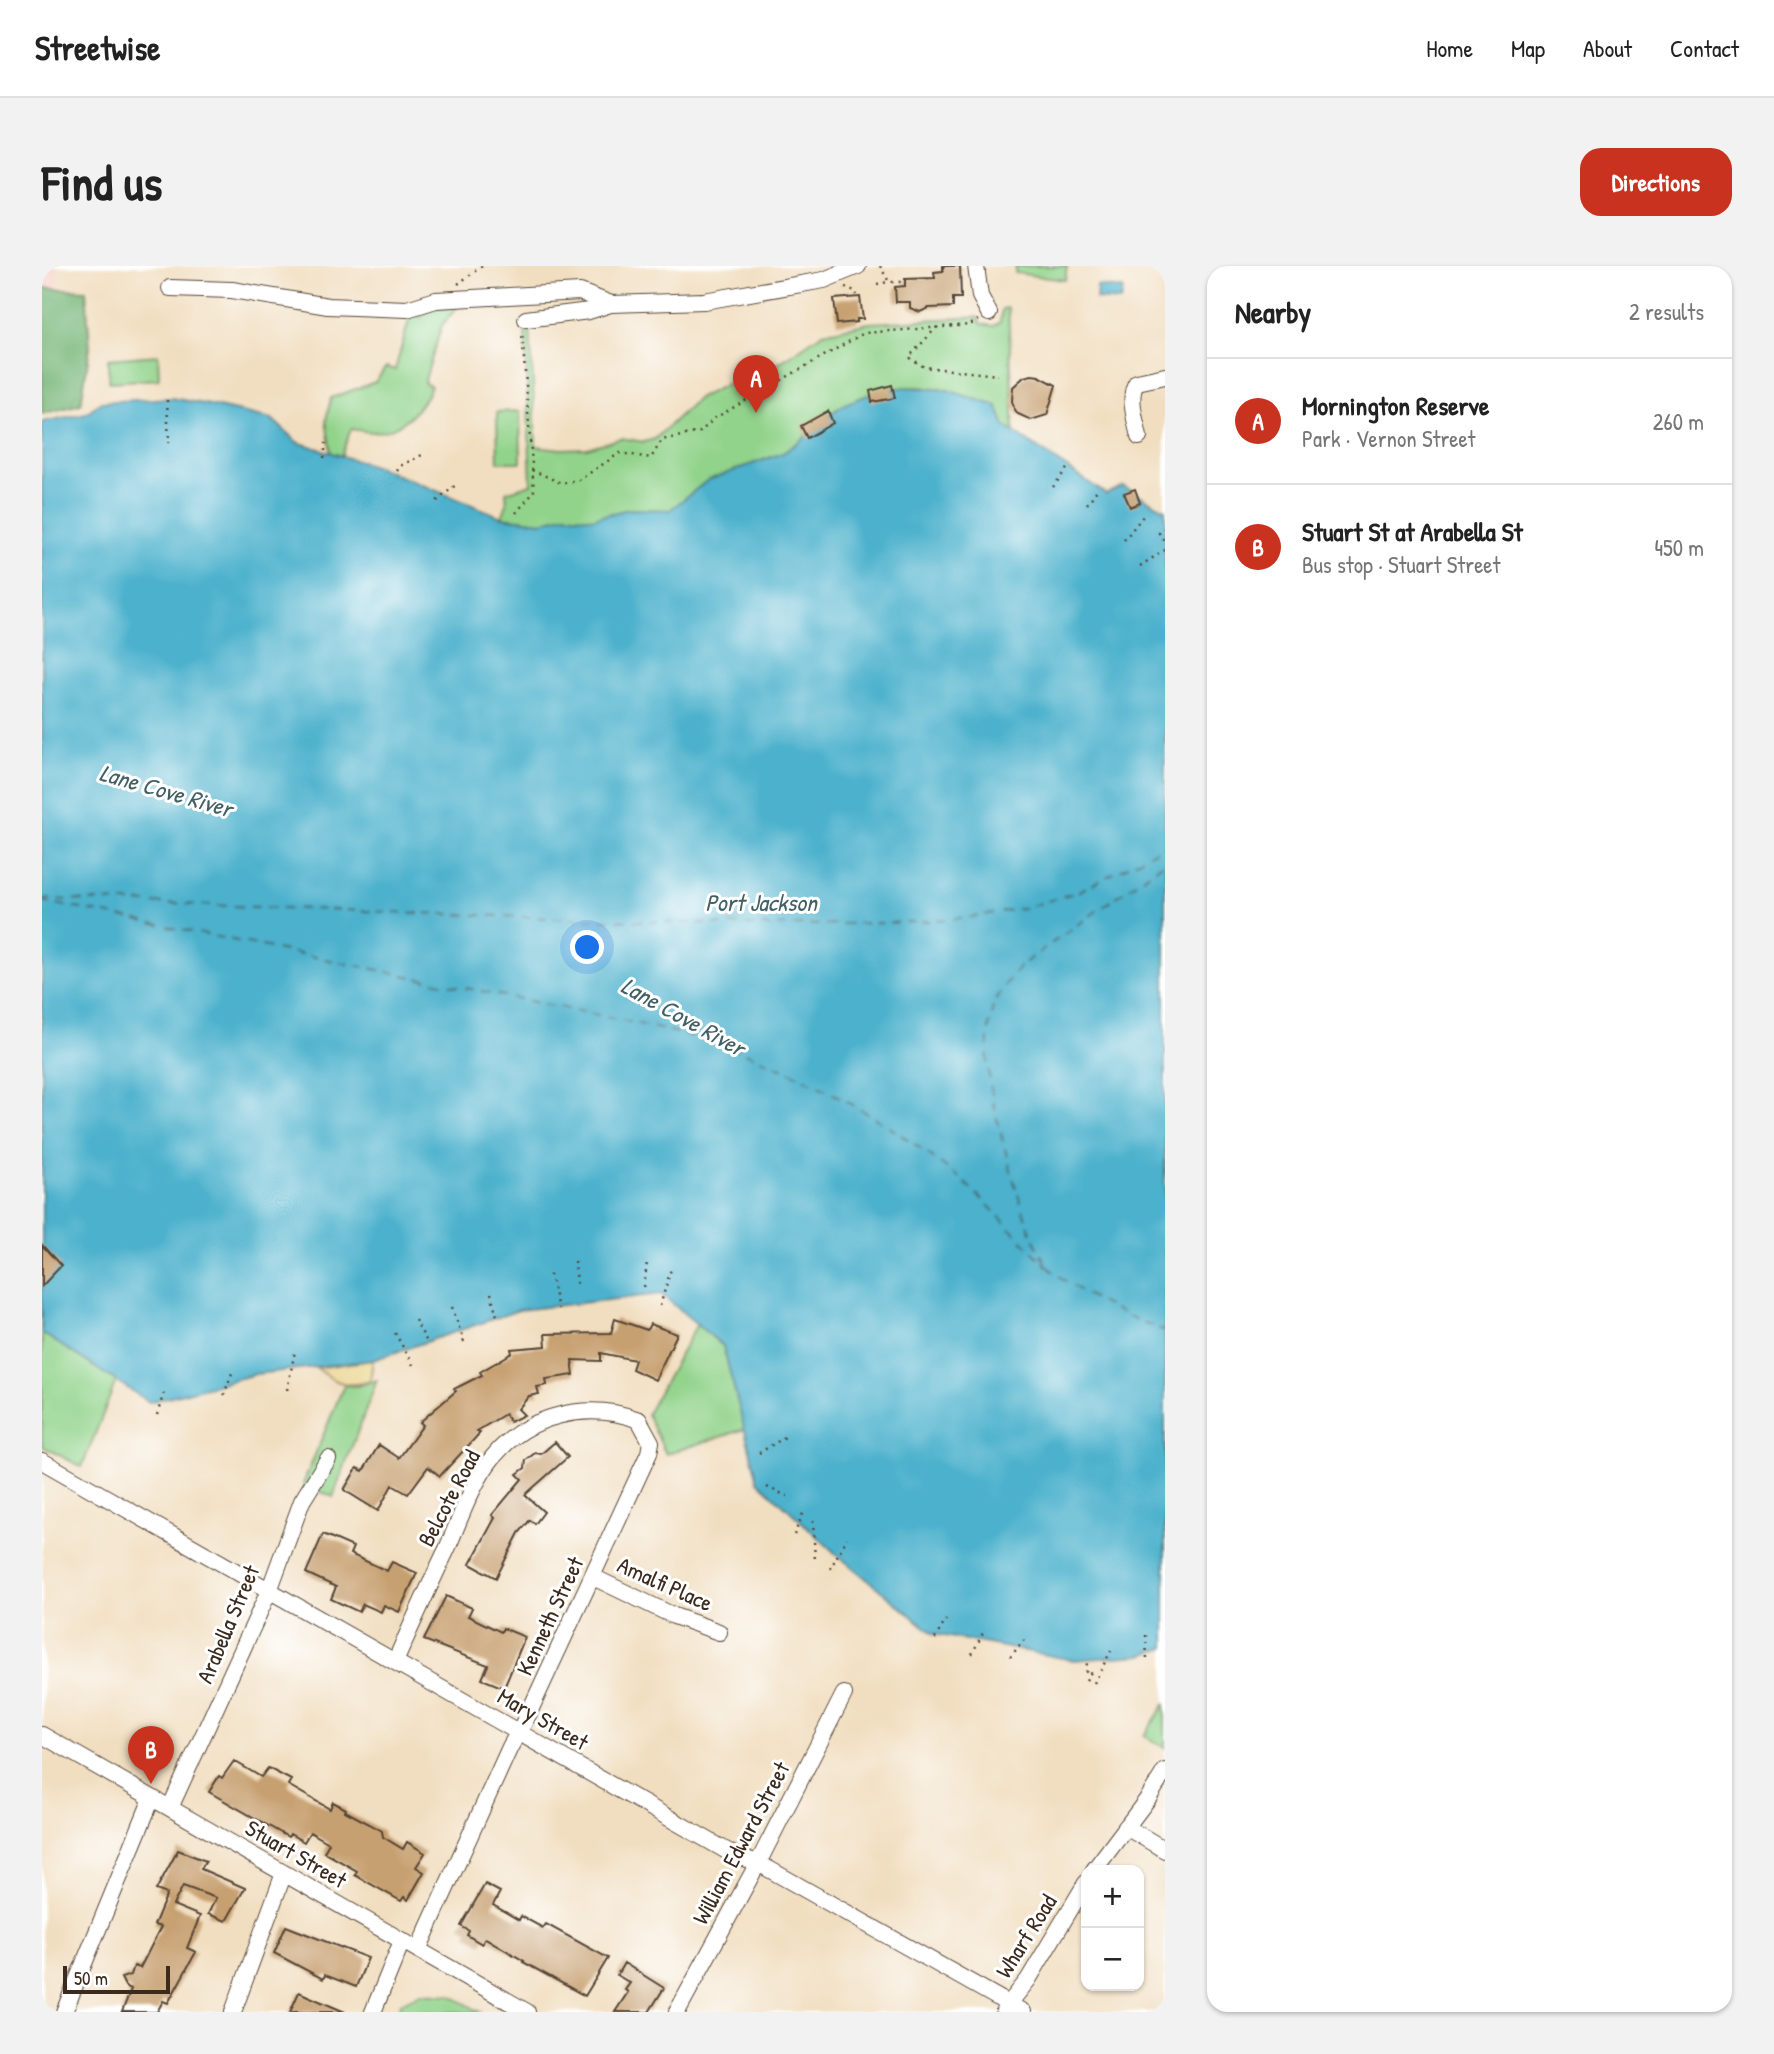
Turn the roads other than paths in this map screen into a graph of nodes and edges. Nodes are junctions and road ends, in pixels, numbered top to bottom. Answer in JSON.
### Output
{"nodes":[{"id":1,"x":858,"y":266,"type":"edge"},
{"id":2,"x":976,"y":266,"type":"edge"},
{"id":3,"x":170,"y":288,"type":"dead end"},
{"id":4,"x":611,"y":304,"type":"junction"},
{"id":5,"x":989,"y":313,"type":"road end"},
{"id":6,"x":524,"y":320,"type":"road end"},
{"id":7,"x":1165,"y":376,"type":"edge"},
{"id":8,"x":1139,"y":437,"type":"dead end"},
{"id":9,"x":649,"y":1453,"type":"joint"},
{"id":10,"x":328,"y":1459,"type":"dead end"},
{"id":11,"x":42,"y":1461,"type":"edge"},
{"id":12,"x":593,"y":1577,"type":"junction"},
{"id":13,"x":269,"y":1591,"type":"junction"},
{"id":14,"x":719,"y":1632,"type":"dead end"},
{"id":15,"x":395,"y":1662,"type":"junction"},
{"id":16,"x":844,"y":1695,"type":"dead end"},
{"id":17,"x":518,"y":1731,"type":"junction"},
{"id":18,"x":42,"y":1735,"type":"edge"},
{"id":19,"x":1165,"y":1771,"type":"edge"},
{"id":20,"x":152,"y":1798,"type":"junction"},
{"id":21,"x":170,"y":1808,"type":"junction"},
{"id":22,"x":1126,"y":1827,"type":"junction"},
{"id":23,"x":1165,"y":1850,"type":"edge"},
{"id":24,"x":758,"y":1863,"type":"junction"},
{"id":25,"x":1098,"y":1865,"type":"edge"},
{"id":26,"x":284,"y":1873,"type":"junction"},
{"id":27,"x":1081,"y":1891,"type":"edge"},
{"id":28,"x":402,"y":1941,"type":"junction"},
{"id":29,"x":418,"y":1950,"type":"junction"},
{"id":30,"x":1012,"y":2009,"type":"edge"},
{"id":31,"x":64,"y":2012,"type":"edge"},
{"id":32,"x":233,"y":2012,"type":"edge"},
{"id":33,"x":373,"y":2012,"type":"edge"},
{"id":34,"x":527,"y":2012,"type":"edge"},
{"id":35,"x":677,"y":2012,"type":"edge"}],
"edges":[{"from":1,"to":4,"type":"street"},
{"from":2,"to":5,"type":"street"},
{"from":3,"to":4,"type":"street"},
{"from":4,"to":6,"type":"street"},
{"from":7,"to":8,"type":"street"},
{"from":9,"to":12,"type":"street","name":"Kenneth Street"},
{"from":9,"to":15,"type":"street","name":"Belcote Road"},
{"from":10,"to":13,"type":"street","name":"Arabella Street"},
{"from":11,"to":13,"type":"street","name":"Mary Street"},
{"from":12,"to":14,"type":"street","name":"Amalfi Place"},
{"from":12,"to":17,"type":"street","name":"Kenneth Street"},
{"from":13,"to":15,"type":"street","name":"Mary Street"},
{"from":13,"to":21,"type":"street","name":"Arabella Street"},
{"from":15,"to":17,"type":"street","name":"Mary Street"},
{"from":16,"to":24,"type":"street","name":"William Edward Street"},
{"from":17,"to":24,"type":"street","name":"Mary Street"},
{"from":17,"to":29,"type":"street","name":"Kenneth Street"},
{"from":18,"to":20,"type":"street","name":"Stuart Street"},
{"from":19,"to":22,"type":"street"},
{"from":20,"to":21,"type":"street","name":"Stuart Street"},
{"from":20,"to":31,"type":"street"},
{"from":21,"to":26,"type":"street","name":"Stuart Street"},
{"from":22,"to":23,"type":"street"},
{"from":22,"to":25,"type":"street"},
{"from":24,"to":30,"type":"street","name":"Mary Street"},
{"from":24,"to":35,"type":"street","name":"William Edward Street"},
{"from":26,"to":28,"type":"street","name":"Stuart Street"},
{"from":26,"to":32,"type":"street"},
{"from":27,"to":30,"type":"street","name":"Wharf Road"},
{"from":28,"to":29,"type":"street","name":"Stuart Street"},
{"from":28,"to":33,"type":"street"},
{"from":29,"to":34,"type":"street","name":"Stuart Street"}]}
